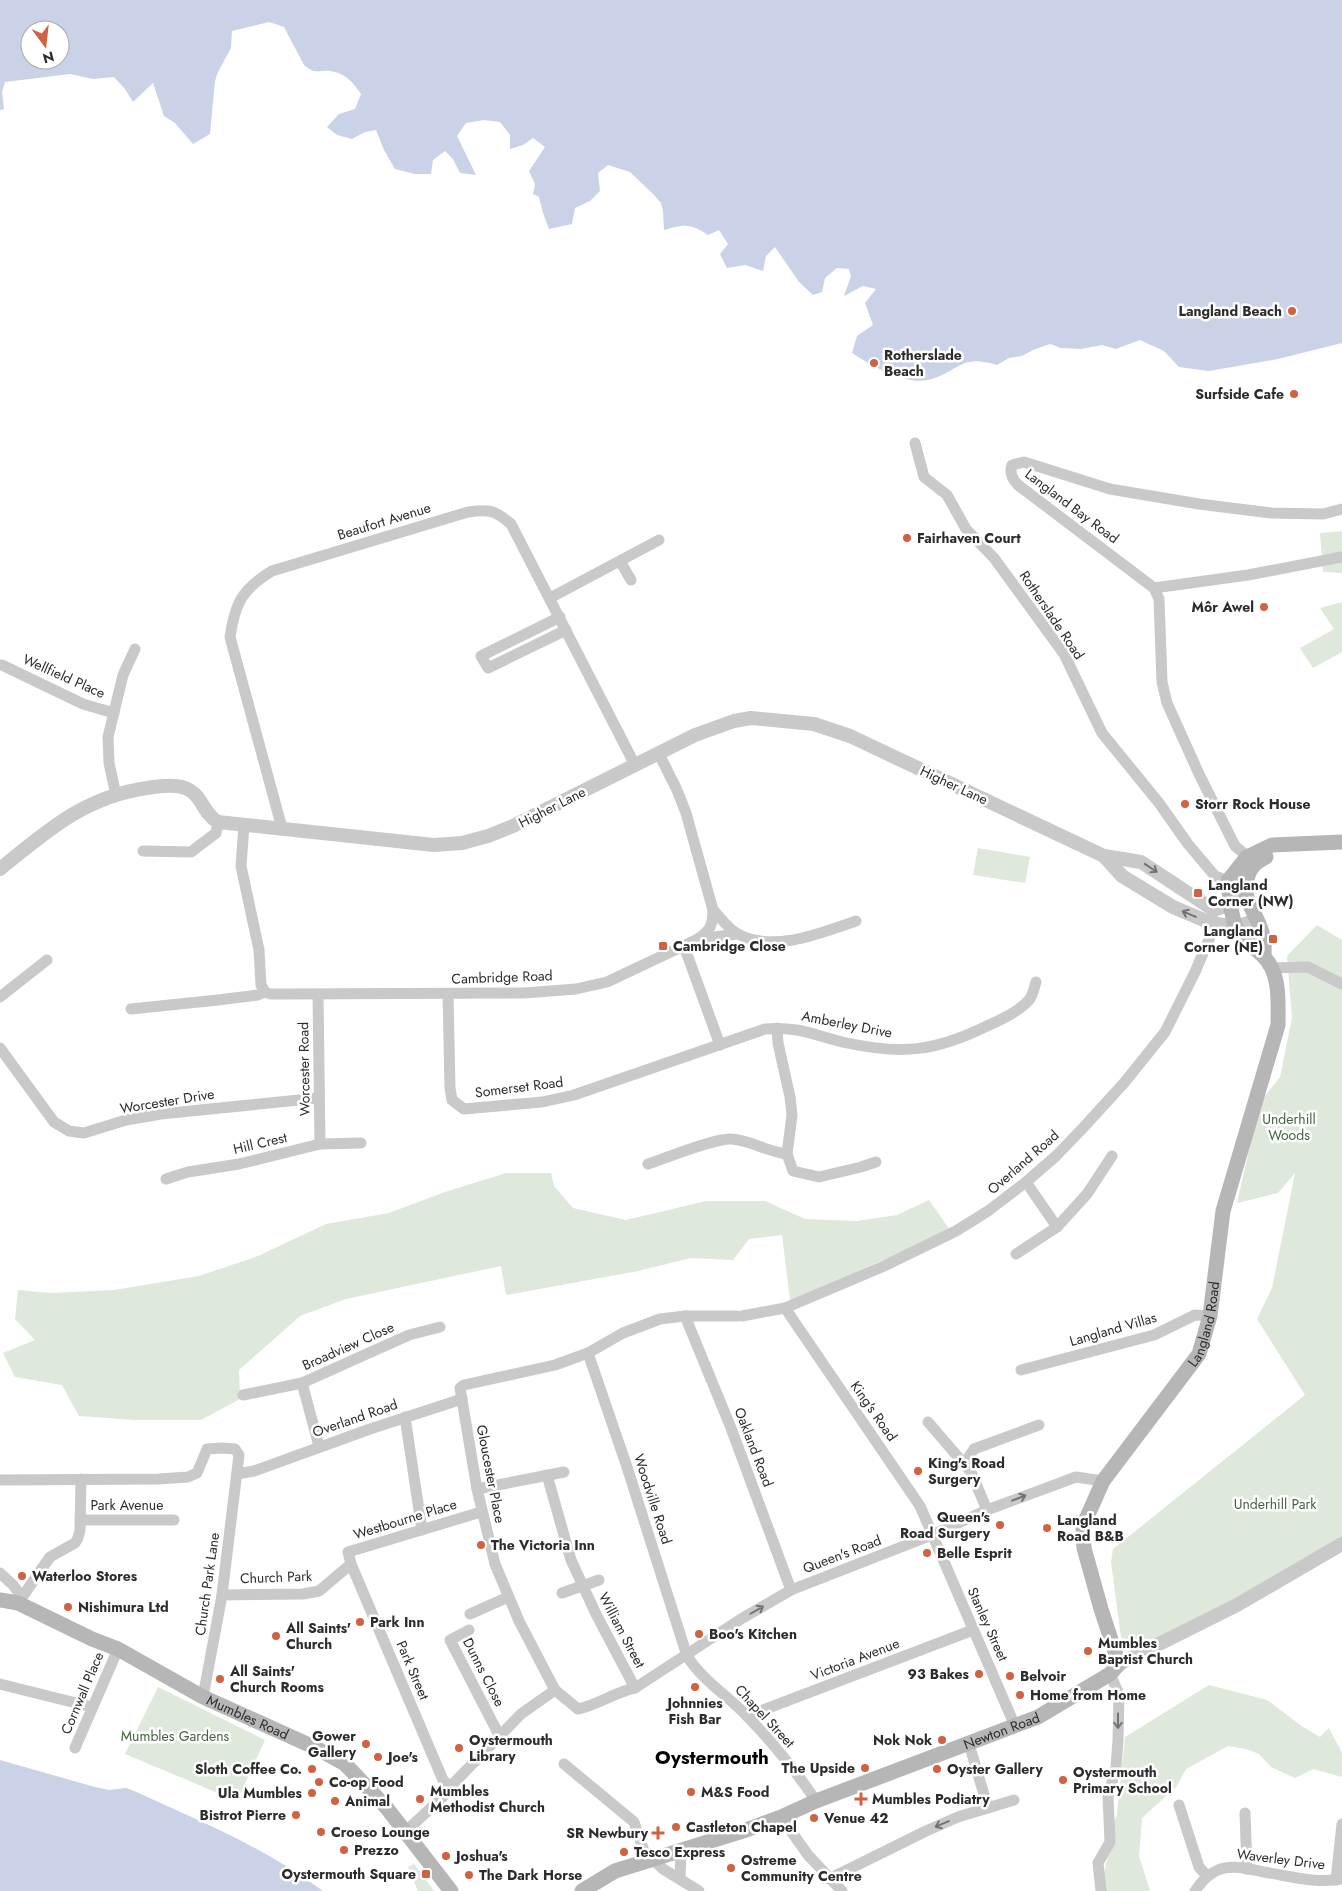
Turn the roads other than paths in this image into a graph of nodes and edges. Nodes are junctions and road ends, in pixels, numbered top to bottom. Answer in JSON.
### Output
{"nodes":[{"id":1,"x":915,"y":443,"type":"dead end"},
{"id":2,"x":1342,"y":508,"type":"edge"},
{"id":3,"x":659,"y":540,"type":"dead end"},
{"id":4,"x":1342,"y":557,"type":"edge"},
{"id":5,"x":620,"y":561,"type":"junction"},
{"id":6,"x":631,"y":580,"type":"dead end"},
{"id":7,"x":1154,"y":588,"type":"junction"},
{"id":8,"x":550,"y":598,"type":"junction"},
{"id":9,"x":560,"y":617,"type":"junction"},
{"id":10,"x":566,"y":630,"type":"junction"},
{"id":11,"x":135,"y":649,"type":"dead end"},
{"id":12,"x":2,"y":665,"type":"dead end"},
{"id":13,"x":114,"y":713,"type":"junction"},
{"id":14,"x":659,"y":754,"type":"junction"},
{"id":15,"x":635,"y":765,"type":"junction"},
{"id":16,"x":116,"y":795,"type":"junction"},
{"id":17,"x":218,"y":822,"type":"junction"},
{"id":18,"x":244,"y":825,"type":"junction"},
{"id":19,"x":282,"y":828,"type":"junction"},
{"id":20,"x":1342,"y":842,"type":"edge"},
{"id":21,"x":143,"y":851,"type":"dead end"},
{"id":22,"x":1104,"y":856,"type":"junction"},
{"id":23,"x":1251,"y":860,"type":"junction"},
{"id":24,"x":0,"y":870,"type":"edge"},
{"id":25,"x":1247,"y":876,"type":"junction"},
{"id":26,"x":1228,"y":881,"type":"junction"},
{"id":27,"x":1246,"y":899,"type":"junction"},
{"id":28,"x":1231,"y":905,"type":"junction"},
{"id":29,"x":713,"y":910,"type":"junction"},
{"id":30,"x":1212,"y":916,"type":"junction"},
{"id":31,"x":1257,"y":920,"type":"junction"},
{"id":32,"x":856,"y":921,"type":"dead end"},
{"id":33,"x":1236,"y":927,"type":"junction"},
{"id":34,"x":737,"y":934,"type":"junction"},
{"id":35,"x":696,"y":940,"type":"junction"},
{"id":36,"x":684,"y":946,"type":"junction"},
{"id":37,"x":47,"y":960,"type":"dead end"},
{"id":38,"x":1267,"y":962,"type":"junction"},
{"id":39,"x":1036,"y":982,"type":"dead end"},
{"id":40,"x":1342,"y":984,"type":"edge"},
{"id":41,"x":265,"y":992,"type":"junction"},
{"id":42,"x":318,"y":994,"type":"junction"},
{"id":43,"x":448,"y":994,"type":"junction"},
{"id":44,"x":0,"y":996,"type":"edge"},
{"id":45,"x":132,"y":1009,"type":"dead end"},
{"id":46,"x":777,"y":1028,"type":"junction"},
{"id":47,"x":720,"y":1045,"type":"junction"},
{"id":48,"x":0,"y":1048,"type":"edge"},
{"id":49,"x":319,"y":1098,"type":"junction"},
{"id":50,"x":361,"y":1143,"type":"dead end"},
{"id":51,"x":320,"y":1144,"type":"junction"},
{"id":52,"x":787,"y":1154,"type":"junction"},
{"id":53,"x":1112,"y":1156,"type":"dead end"},
{"id":54,"x":876,"y":1162,"type":"dead end"},
{"id":55,"x":648,"y":1164,"type":"dead end"},
{"id":56,"x":861,"y":1167,"type":"junction"},
{"id":57,"x":866,"y":1178,"type":"dead end"},
{"id":58,"x":166,"y":1179,"type":"dead end"},
{"id":59,"x":1026,"y":1182,"type":"junction"},
{"id":60,"x":1056,"y":1227,"type":"junction"},
{"id":61,"x":1016,"y":1254,"type":"dead end"},
{"id":62,"x":785,"y":1308,"type":"junction"},
{"id":63,"x":685,"y":1316,"type":"junction"},
{"id":64,"x":1210,"y":1316,"type":"junction"},
{"id":65,"x":440,"y":1327,"type":"dead end"},
{"id":66,"x":588,"y":1352,"type":"junction"},
{"id":67,"x":1021,"y":1370,"type":"dead end"},
{"id":68,"x":302,"y":1383,"type":"junction"},
{"id":69,"x":243,"y":1395,"type":"dead end"},
{"id":70,"x":462,"y":1400,"type":"junction"},
{"id":71,"x":405,"y":1417,"type":"junction"},
{"id":72,"x":928,"y":1422,"type":"dead end"},
{"id":73,"x":1039,"y":1425,"type":"dead end"},
{"id":74,"x":319,"y":1446,"type":"junction"},
{"id":75,"x":964,"y":1464,"type":"junction"},
{"id":76,"x":564,"y":1472,"type":"dead end"},
{"id":77,"x":237,"y":1474,"type":"junction"},
{"id":78,"x":547,"y":1475,"type":"junction"},
{"id":79,"x":0,"y":1480,"type":"edge"},
{"id":80,"x":82,"y":1480,"type":"junction"},
{"id":81,"x":1103,"y":1481,"type":"junction"},
{"id":82,"x":477,"y":1489,"type":"junction"},
{"id":83,"x":987,"y":1510,"type":"junction"},
{"id":84,"x":481,"y":1512,"type":"junction"},
{"id":85,"x":80,"y":1520,"type":"junction"},
{"id":86,"x":174,"y":1520,"type":"dead end"},
{"id":87,"x":422,"y":1530,"type":"junction"},
{"id":88,"x":932,"y":1535,"type":"junction"},
{"id":89,"x":1342,"y":1544,"type":"edge"},
{"id":90,"x":351,"y":1564,"type":"junction"},
{"id":91,"x":0,"y":1573,"type":"edge"},
{"id":92,"x":598,"y":1580,"type":"dead end"},
{"id":93,"x":582,"y":1586,"type":"junction"},
{"id":94,"x":791,"y":1590,"type":"junction"},
{"id":95,"x":562,"y":1593,"type":"dead end"},
{"id":96,"x":222,"y":1595,"type":"junction"},
{"id":97,"x":508,"y":1596,"type":"junction"},
{"id":98,"x":0,"y":1600,"type":"edge"},
{"id":99,"x":20,"y":1600,"type":"junction"},
{"id":100,"x":470,"y":1614,"type":"dead end"},
{"id":101,"x":469,"y":1630,"type":"dead end"},
{"id":102,"x":973,"y":1630,"type":"junction"},
{"id":103,"x":118,"y":1649,"type":"junction"},
{"id":104,"x":687,"y":1656,"type":"junction"},
{"id":105,"x":1115,"y":1669,"type":"junction"},
{"id":106,"x":0,"y":1684,"type":"edge"},
{"id":107,"x":635,"y":1688,"type":"junction"},
{"id":108,"x":555,"y":1690,"type":"junction"},
{"id":109,"x":203,"y":1697,"type":"junction"},
{"id":110,"x":92,"y":1707,"type":"junction"},
{"id":111,"x":747,"y":1716,"type":"junction"},
{"id":112,"x":1015,"y":1726,"type":"junction"},
{"id":113,"x":499,"y":1735,"type":"junction"},
{"id":114,"x":969,"y":1744,"type":"junction"},
{"id":115,"x":75,"y":1748,"type":"dead end"},
{"id":116,"x":564,"y":1764,"type":"dead end"},
{"id":117,"x":450,"y":1787,"type":"junction"},
{"id":118,"x":1014,"y":1800,"type":"dead end"},
{"id":119,"x":816,"y":1801,"type":"junction"},
{"id":120,"x":1179,"y":1805,"type":"dead end"},
{"id":121,"x":988,"y":1808,"type":"junction"},
{"id":122,"x":1245,"y":1813,"type":"dead end"},
{"id":123,"x":781,"y":1817,"type":"junction"},
{"id":124,"x":1342,"y":1824,"type":"edge"},
{"id":125,"x":405,"y":1832,"type":"junction"},
{"id":126,"x":681,"y":1850,"type":"junction"},
{"id":127,"x":650,"y":1860,"type":"junction"},
{"id":128,"x":1247,"y":1869,"type":"junction"},
{"id":129,"x":1207,"y":1876,"type":"junction"},
{"id":130,"x":829,"y":1878,"type":"junction"},
{"id":131,"x":681,"y":1879,"type":"junction"},
{"id":132,"x":1339,"y":1880,"type":"edge"},
{"id":133,"x":451,"y":1891,"type":"edge"},
{"id":134,"x":582,"y":1891,"type":"edge"},
{"id":135,"x":676,"y":1891,"type":"edge"},
{"id":136,"x":699,"y":1891,"type":"edge"},
{"id":137,"x":842,"y":1891,"type":"edge"},
{"id":138,"x":1101,"y":1891,"type":"edge"},
{"id":139,"x":1196,"y":1891,"type":"edge"}],
"edges":[{"from":1,"to":26,"type":"street","name":"Rotherslade Road"},
{"from":2,"to":7,"type":"street","name":"Langland Bay Road"},
{"from":3,"to":5,"type":"street"},
{"from":4,"to":7,"type":"street"},
{"from":5,"to":6,"type":"street"},
{"from":5,"to":8,"type":"street"},
{"from":7,"to":23,"type":"street"},
{"from":8,"to":9,"type":"street","name":"Beaufort Avenue"},
{"from":8,"to":19,"type":"street","name":"Beaufort Avenue"},
{"from":9,"to":10,"type":"street","name":"Beaufort Avenue"},
{"from":9,"to":10,"type":"street"},
{"from":10,"to":15,"type":"street","name":"Beaufort Avenue"},
{"from":11,"to":13,"type":"street","name":"Wellfield Place"},
{"from":12,"to":13,"type":"street","name":"Wellfield Place"},
{"from":13,"to":16,"type":"street","name":"Wellfield Place"},
{"from":14,"to":15,"type":"street","name":"Higher Lane"},
{"from":14,"to":22,"type":"street","name":"Higher Lane"},
{"from":14,"to":29,"type":"street"},
{"from":15,"to":19,"type":"street","name":"Higher Lane"},
{"from":16,"to":17,"type":"street"},
{"from":16,"to":24,"type":"street"},
{"from":17,"to":18,"type":"street","name":"Higher Lane"},
{"from":17,"to":21,"type":"street"},
{"from":18,"to":19,"type":"street","name":"Higher Lane"},
{"from":18,"to":41,"type":"street"},
{"from":20,"to":23,"type":"main road"},
{"from":30,"to":22,"type":"street","name":"Higher Lane","one_way":true},
{"from":22,"to":30,"type":"street","name":"Higher Lane","one_way":true},
{"from":23,"to":25,"type":"main road"},
{"from":23,"to":26,"type":"main road"},
{"from":25,"to":26,"type":"street"},
{"from":25,"to":27,"type":"main road"},
{"from":26,"to":28,"type":"main road"},
{"from":27,"to":28,"type":"street"},
{"from":27,"to":31,"type":"main road","name":"Langland Road"},
{"from":28,"to":30,"type":"street"},
{"from":28,"to":33,"type":"main road"},
{"from":29,"to":34,"type":"street"},
{"from":29,"to":35,"type":"street","name":"Cambridge Road"},
{"from":30,"to":33,"type":"street","name":"Higher Lane"},
{"from":30,"to":59,"type":"street","name":"Overland Road"},
{"from":31,"to":33,"type":"street","name":"Higher Lane"},
{"from":31,"to":38,"type":"main road","name":"Langland Road"},
{"from":32,"to":34,"type":"street"},
{"from":33,"to":38,"type":"main road"},
{"from":34,"to":35,"type":"street"},
{"from":35,"to":36,"type":"street","name":"Cambridge Road"},
{"from":36,"to":43,"type":"street","name":"Cambridge Road"},
{"from":36,"to":47,"type":"street"},
{"from":37,"to":44,"type":"street"},
{"from":38,"to":40,"type":"street"},
{"from":38,"to":64,"type":"main road","name":"Langland Road"},
{"from":39,"to":46,"type":"street","name":"Amberley Drive"},
{"from":41,"to":42,"type":"street","name":"Cambridge Road"},
{"from":41,"to":45,"type":"street","name":"Cambridge Road"},
{"from":42,"to":43,"type":"street","name":"Cambridge Road"},
{"from":42,"to":49,"type":"street","name":"Worcester Road"},
{"from":43,"to":47,"type":"street","name":"Somerset Road"},
{"from":46,"to":47,"type":"street","name":"Somerset Road"},
{"from":46,"to":52,"type":"street"},
{"from":48,"to":49,"type":"street","name":"Worcester Drive"},
{"from":49,"to":51,"type":"street","name":"Worcester Road"},
{"from":50,"to":51,"type":"street","name":"Hill Crest"},
{"from":51,"to":58,"type":"street","name":"Hill Crest"},
{"from":52,"to":55,"type":"street"},
{"from":52,"to":56,"type":"street"},
{"from":53,"to":60,"type":"street"},
{"from":54,"to":56,"type":"street"},
{"from":56,"to":57,"type":"street"},
{"from":59,"to":60,"type":"street"},
{"from":59,"to":62,"type":"street","name":"Overland Road"},
{"from":60,"to":61,"type":"street"},
{"from":62,"to":63,"type":"street","name":"Overland Road"},
{"from":62,"to":88,"type":"street","name":"King's Road"},
{"from":63,"to":66,"type":"street","name":"Overland Road"},
{"from":63,"to":94,"type":"street","name":"Oakland Road"},
{"from":64,"to":67,"type":"street","name":"Langland Villas"},
{"from":64,"to":81,"type":"main road","name":"Langland Road"},
{"from":65,"to":68,"type":"street","name":"Broadview Close"},
{"from":66,"to":70,"type":"street","name":"Overland Road"},
{"from":66,"to":104,"type":"street","name":"Woodville Road"},
{"from":68,"to":69,"type":"street"},
{"from":68,"to":74,"type":"street","name":"Broadview Close"},
{"from":70,"to":71,"type":"street","name":"Overland Road"},
{"from":70,"to":82,"type":"street","name":"Gloucester Place"},
{"from":71,"to":74,"type":"street","name":"Overland Road"},
{"from":71,"to":87,"type":"street"},
{"from":72,"to":75,"type":"street"},
{"from":73,"to":75,"type":"street"},
{"from":74,"to":77,"type":"street","name":"Overland Road"},
{"from":75,"to":83,"type":"street"},
{"from":76,"to":78,"type":"street"},
{"from":77,"to":80,"type":"street"},
{"from":77,"to":96,"type":"street","name":"Church Park Lane"},
{"from":78,"to":82,"type":"street"},
{"from":78,"to":93,"type":"street","name":"William Street"},
{"from":79,"to":80,"type":"street"},
{"from":80,"to":85,"type":"street"},
{"from":83,"to":81,"type":"street","name":"Queen's Road","one_way":true},
{"from":81,"to":105,"type":"main road","name":"Langland Road"},
{"from":82,"to":84,"type":"street","name":"Gloucester Place"},
{"from":83,"to":88,"type":"street","name":"Queen's Road"},
{"from":84,"to":87,"type":"street","name":"Westbourne Place"},
{"from":84,"to":97,"type":"street","name":"Gloucester Place"},
{"from":85,"to":86,"type":"street","name":"Park Avenue"},
{"from":85,"to":99,"type":"street"},
{"from":87,"to":90,"type":"street","name":"Westbourne Place"},
{"from":88,"to":94,"type":"street","name":"Queen's Road"},
{"from":88,"to":102,"type":"street","name":"Stanley Street"},
{"from":89,"to":105,"type":"street","name":"Newton Road"},
{"from":90,"to":96,"type":"street","name":"Church Park"},
{"from":90,"to":117,"type":"street","name":"Park Street"},
{"from":91,"to":99,"type":"street"},
{"from":92,"to":93,"type":"street","name":"William Street"},
{"from":93,"to":95,"type":"street","name":"William Street"},
{"from":93,"to":107,"type":"street","name":"William Street"},
{"from":104,"to":94,"type":"street","name":"Queen's Road","one_way":true},
{"from":96,"to":109,"type":"street","name":"Church Park Lane"},
{"from":97,"to":100,"type":"street"},
{"from":97,"to":108,"type":"street","name":"Gloucester Place"},
{"from":98,"to":99,"type":"main road","name":"Mumbles Road"},
{"from":99,"to":103,"type":"main road","name":"Mumbles Road"},
{"from":101,"to":113,"type":"street","name":"Dunns Close"},
{"from":102,"to":111,"type":"street","name":"Victoria Avenue"},
{"from":102,"to":112,"type":"street","name":"Stanley Street"},
{"from":103,"to":109,"type":"main road","name":"Mumbles Road"},
{"from":103,"to":110,"type":"street","name":"Cornwall Place"},
{"from":104,"to":107,"type":"street","name":"Queen's Road"},
{"from":104,"to":111,"type":"street","name":"Chapel Street"},
{"from":105,"to":112,"type":"main road","name":"Newton Road"},
{"from":105,"to":138,"type":"street","one_way":true},
{"from":106,"to":110,"type":"street"},
{"from":107,"to":108,"type":"street","name":"Queen's Road"},
{"from":108,"to":113,"type":"street"},
{"from":109,"to":125,"type":"main road","name":"Mumbles Road"},
{"from":110,"to":115,"type":"street","name":"Cornwall Place"},
{"from":111,"to":119,"type":"street","name":"Chapel Street"},
{"from":112,"to":114,"type":"main road","name":"Newton Road"},
{"from":113,"to":117,"type":"street"},
{"from":114,"to":119,"type":"main road","name":"Newton Road"},
{"from":114,"to":121,"type":"street"},
{"from":116,"to":127,"type":"street"},
{"from":117,"to":125,"type":"street"},
{"from":118,"to":121,"type":"street"},
{"from":119,"to":123,"type":"main road","name":"Newton Road"},
{"from":120,"to":129,"type":"street"},
{"from":121,"to":130,"type":"street","one_way":true},
{"from":122,"to":128,"type":"street"},
{"from":123,"to":126,"type":"main road","name":"Newton Road"},
{"from":123,"to":130,"type":"street"},
{"from":124,"to":132,"type":"street"},
{"from":125,"to":133,"type":"main road","name":"Mumbles Road"},
{"from":126,"to":127,"type":"main road","name":"Newton Road"},
{"from":126,"to":131,"type":"street"},
{"from":127,"to":131,"type":"street"},
{"from":127,"to":134,"type":"main road","name":"Newton Road"},
{"from":128,"to":129,"type":"street","name":"Waverley Drive"},
{"from":128,"to":132,"type":"street","name":"Waverley Drive"},
{"from":129,"to":139,"type":"street"},
{"from":130,"to":137,"type":"street"},
{"from":131,"to":135,"type":"street"},
{"from":131,"to":136,"type":"street"}]}
